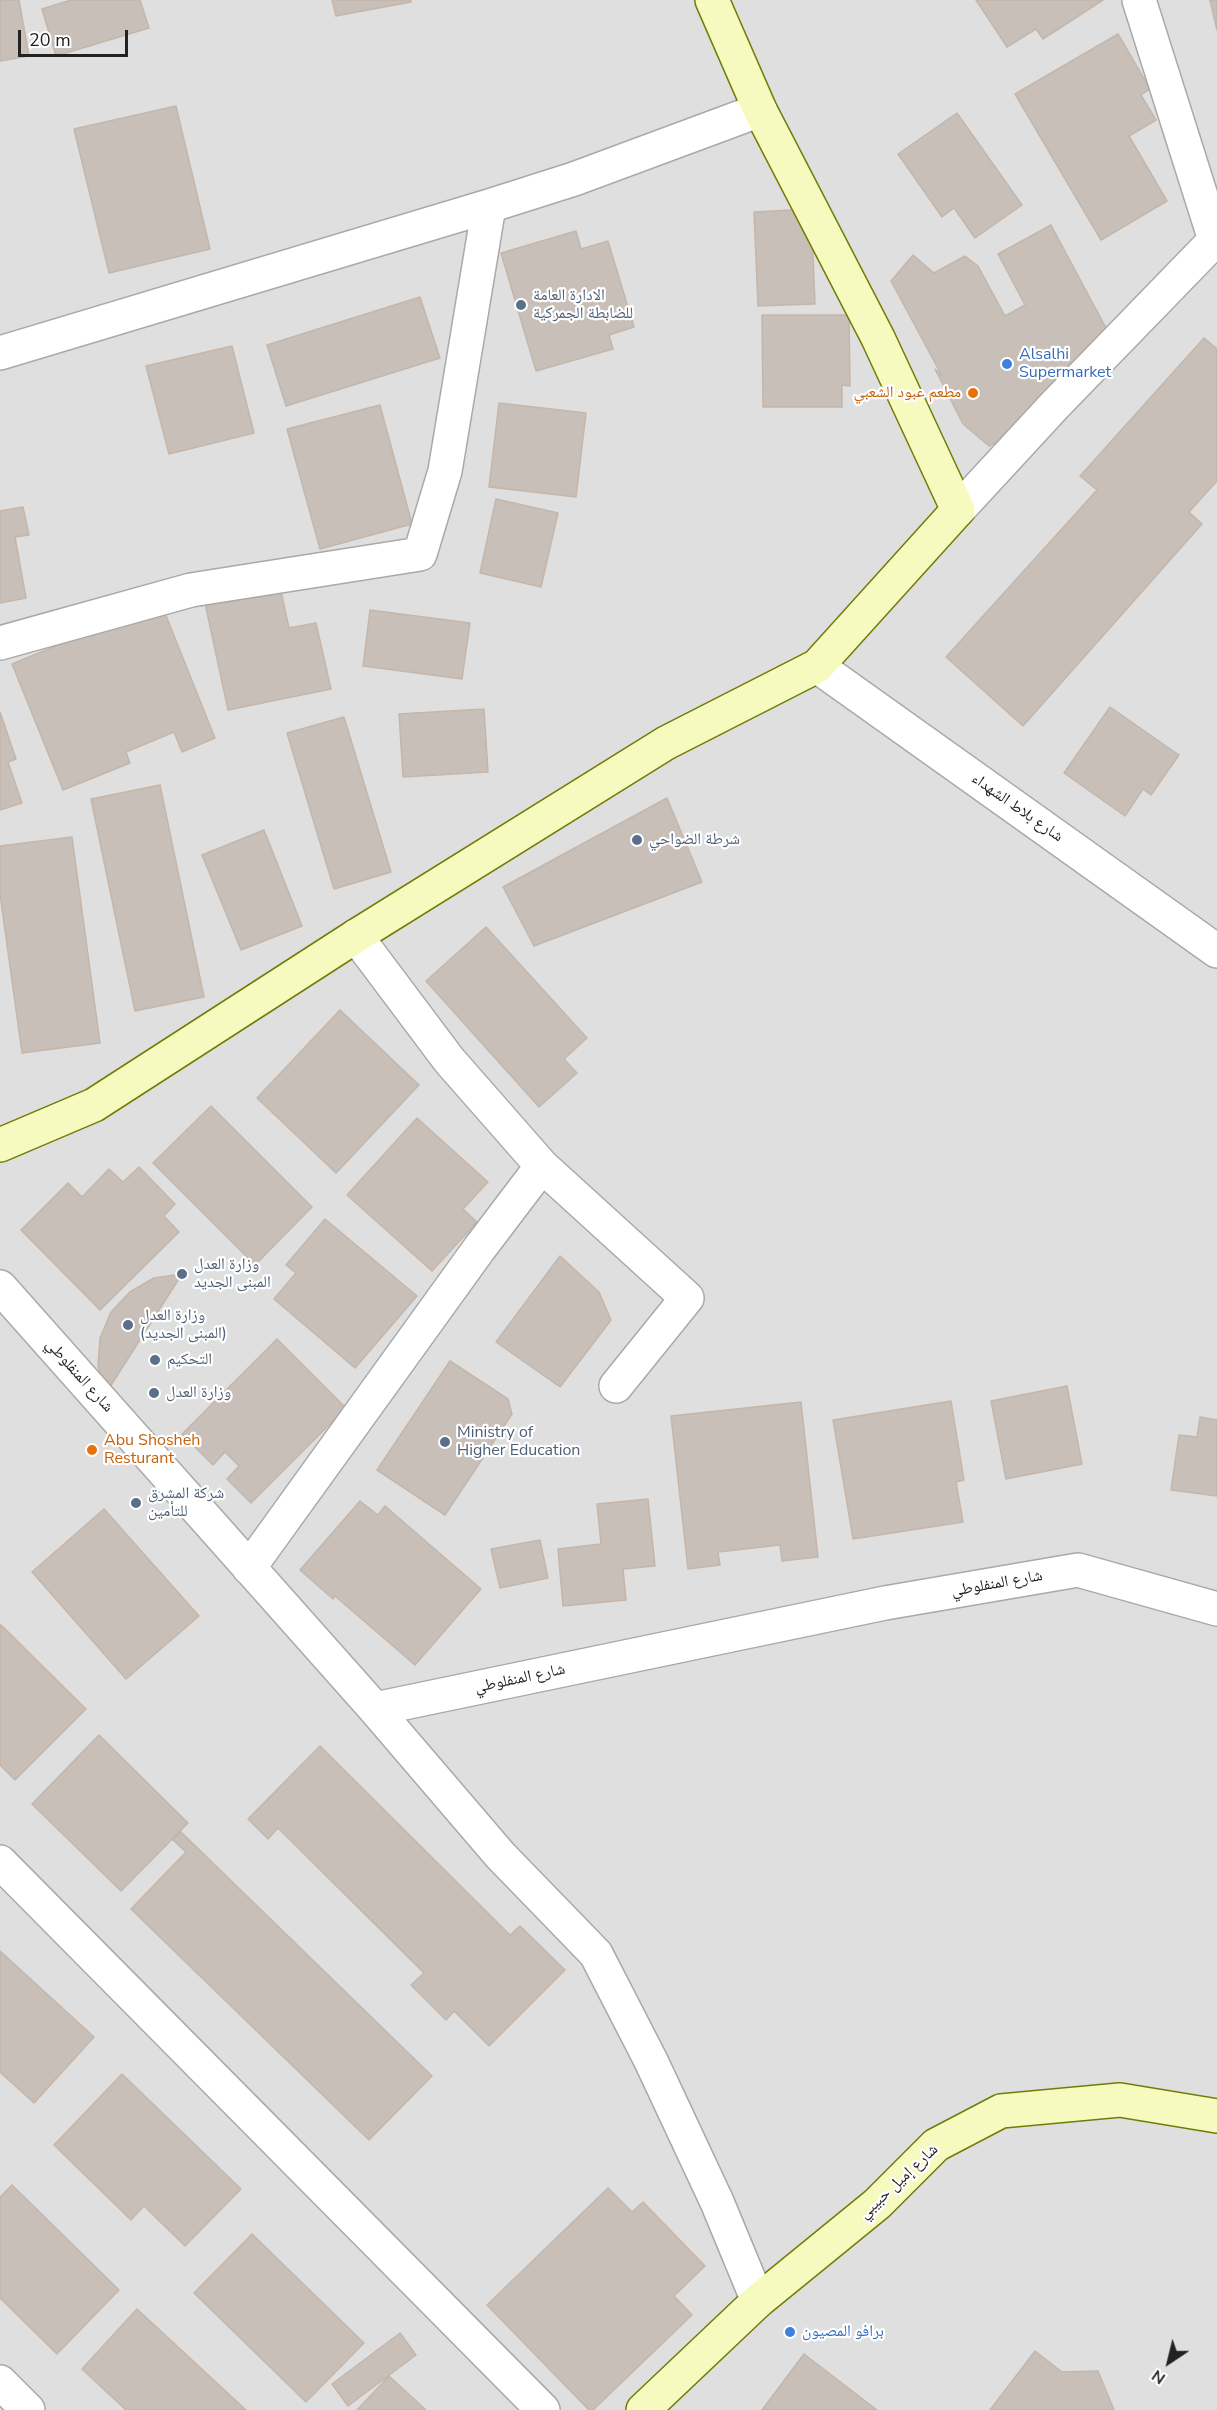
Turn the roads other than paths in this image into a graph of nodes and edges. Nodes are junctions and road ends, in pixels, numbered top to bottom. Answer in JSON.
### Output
{"nodes":[{"id":1,"x":712,"y":0,"type":"edge"},
{"id":2,"x":1139,"y":0,"type":"edge"},
{"id":3,"x":760,"y":110,"type":"junction"},
{"id":4,"x":489,"y":206,"type":"junction"},
{"id":5,"x":1216,"y":239,"type":"edge"},
{"id":6,"x":0,"y":353,"type":"edge"},
{"id":7,"x":958,"y":510,"type":"junction"},
{"id":8,"x":0,"y":644,"type":"edge"},
{"id":9,"x":817,"y":666,"type":"junction"},
{"id":10,"x":356,"y":936,"type":"junction"},
{"id":11,"x":1217,"y":951,"type":"edge"},
{"id":12,"x":0,"y":1145,"type":"edge"},
{"id":13,"x":542,"y":1166,"type":"junction"},
{"id":14,"x":0,"y":1287,"type":"edge"},
{"id":15,"x":616,"y":1386,"type":"dead end"},
{"id":16,"x":249,"y":1568,"type":"junction"},
{"id":17,"x":1217,"y":1609,"type":"edge"},
{"id":18,"x":375,"y":1709,"type":"junction"},
{"id":19,"x":0,"y":1862,"type":"edge"},
{"id":20,"x":1217,"y":2115,"type":"edge"},
{"id":21,"x":758,"y":2301,"type":"junction"},
{"id":22,"x":0,"y":2382,"type":"edge"},
{"id":23,"x":28,"y":2410,"type":"edge"},
{"id":24,"x":543,"y":2410,"type":"edge"},
{"id":25,"x":643,"y":2410,"type":"edge"}],
"edges":[{"from":1,"to":3,"type":"street"},
{"from":2,"to":5,"type":"street"},
{"from":3,"to":4,"type":"street"},
{"from":3,"to":7,"type":"street"},
{"from":4,"to":6,"type":"street"},
{"from":4,"to":8,"type":"street"},
{"from":5,"to":7,"type":"street"},
{"from":7,"to":9,"type":"street"},
{"from":9,"to":10,"type":"street"},
{"from":9,"to":11,"type":"street","name":"شارع بلاط الشهداء"},
{"from":10,"to":12,"type":"street"},
{"from":10,"to":13,"type":"street"},
{"from":13,"to":15,"type":"street"},
{"from":13,"to":16,"type":"street"},
{"from":14,"to":16,"type":"street","name":"شارع المنفلوطي"},
{"from":16,"to":18,"type":"street","name":"شارع المنفلوطي"},
{"from":17,"to":18,"type":"street","name":"شارع المنفلوطي"},
{"from":18,"to":21,"type":"street"},
{"from":19,"to":24,"type":"street"},
{"from":20,"to":21,"type":"street","name":"شارع إميل حبيبي"},
{"from":21,"to":25,"type":"street","name":"شارع إميل حبيبي"},
{"from":22,"to":23,"type":"street"}]}
